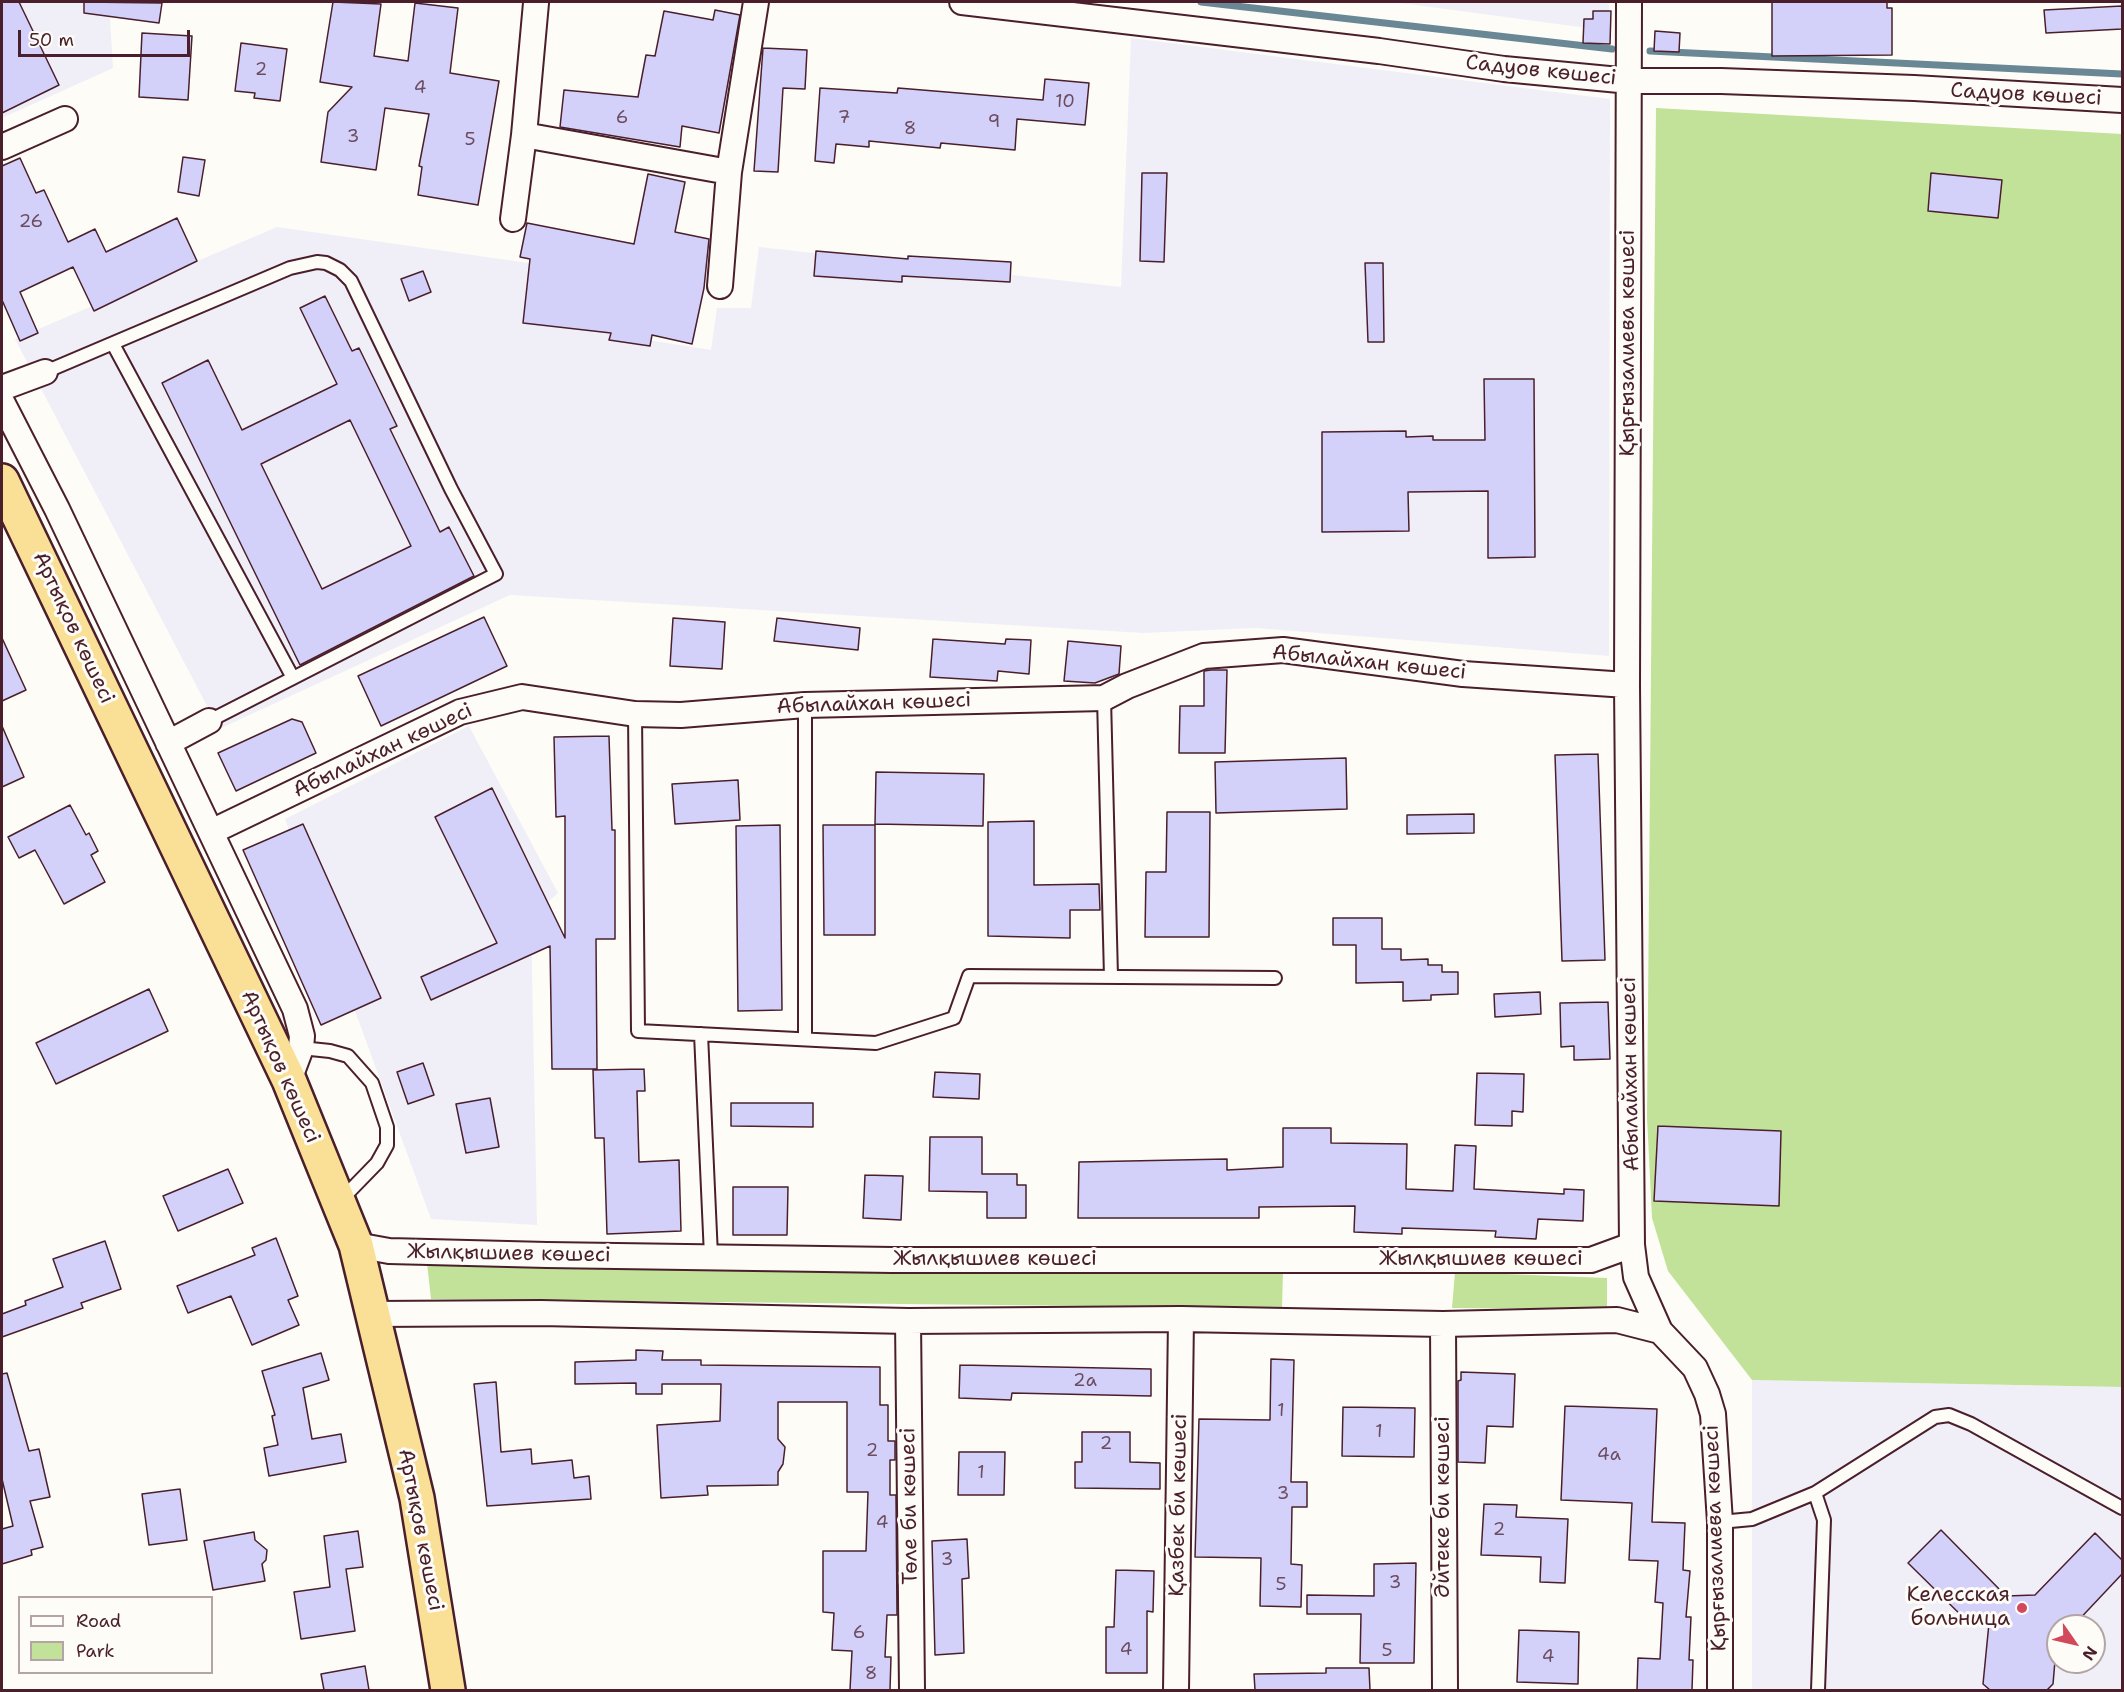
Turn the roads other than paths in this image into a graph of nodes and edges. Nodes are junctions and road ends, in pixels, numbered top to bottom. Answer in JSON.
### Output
{"nodes":[{"id":1,"x":534,"y":2,"type":"edge"},
{"id":2,"x":756,"y":2,"type":"edge"},
{"id":3,"x":962,"y":2,"type":"edge"},
{"id":4,"x":1629,"y":2,"type":"edge"},
{"id":5,"x":1630,"y":81,"type":"junction"},
{"id":6,"x":2122,"y":100,"type":"edge"},
{"id":7,"x":65,"y":119,"type":"dead end"},
{"id":8,"x":524,"y":135,"type":"junction"},
{"id":9,"x":2,"y":147,"type":"edge"},
{"id":10,"x":729,"y":172,"type":"junction"},
{"id":11,"x":513,"y":219,"type":"dead end"},
{"id":12,"x":720,"y":286,"type":"dead end"},
{"id":13,"x":113,"y":344,"type":"junction"},
{"id":14,"x":45,"y":372,"type":"joint"},
{"id":15,"x":2,"y":388,"type":"edge"},
{"id":16,"x":2,"y":402,"type":"edge"},
{"id":17,"x":2,"y":481,"type":"edge"},
{"id":18,"x":293,"y":678,"type":"junction"},
{"id":19,"x":1627,"y":685,"type":"junction"},
{"id":20,"x":1104,"y":698,"type":"junction"},
{"id":21,"x":805,"y":705,"type":"junction"},
{"id":22,"x":635,"y":714,"type":"junction"},
{"id":23,"x":209,"y":721,"type":"joint"},
{"id":24,"x":168,"y":743,"type":"junction"},
{"id":25,"x":211,"y":832,"type":"junction"},
{"id":26,"x":1110,"y":977,"type":"junction"},
{"id":27,"x":1275,"y":978,"type":"dead end"},
{"id":28,"x":701,"y":1034,"type":"junction"},
{"id":29,"x":805,"y":1039,"type":"junction"},
{"id":30,"x":301,"y":1048,"type":"junction"},
{"id":31,"x":289,"y":1080,"type":"junction"},
{"id":32,"x":339,"y":1202,"type":"junction"},
{"id":33,"x":356,"y":1245,"type":"junction"},
{"id":34,"x":1632,"y":1245,"type":"junction"},
{"id":35,"x":711,"y":1256,"type":"junction"},
{"id":36,"x":1636,"y":1277,"type":"junction"},
{"id":37,"x":375,"y":1314,"type":"junction"},
{"id":38,"x":1181,"y":1319,"type":"junction"},
{"id":39,"x":1604,"y":1320,"type":"junction"},
{"id":40,"x":908,"y":1321,"type":"junction"},
{"id":41,"x":1443,"y":1323,"type":"junction"},
{"id":42,"x":1660,"y":1331,"type":"junction"},
{"id":43,"x":1815,"y":1493,"type":"junction"},
{"id":44,"x":2122,"y":1508,"type":"edge"},
{"id":45,"x":1720,"y":1522,"type":"junction"},
{"id":46,"x":448,"y":1690,"type":"edge"},
{"id":47,"x":912,"y":1690,"type":"edge"},
{"id":48,"x":1176,"y":1690,"type":"edge"},
{"id":49,"x":1445,"y":1690,"type":"edge"},
{"id":50,"x":1720,"y":1690,"type":"edge"},
{"id":51,"x":1818,"y":1690,"type":"edge"}],
"edges":[{"from":1,"to":8,"type":"street"},
{"from":2,"to":10,"type":"street"},
{"from":3,"to":5,"type":"street","name":"Садуов көшесі"},
{"from":4,"to":5,"type":"street","name":"Қырғызалиева көшесі"},
{"from":5,"to":6,"type":"street","name":"Садуов көшесі"},
{"from":5,"to":19,"type":"street","name":"Қырғызалиева көшесі"},
{"from":7,"to":9,"type":"street"},
{"from":8,"to":10,"type":"street"},
{"from":8,"to":11,"type":"street"},
{"from":10,"to":12,"type":"street"},
{"from":13,"to":14,"type":"lane"},
{"from":13,"to":18,"type":"lane"},
{"from":13,"to":18,"type":"lane"},
{"from":14,"to":15,"type":"street"},
{"from":16,"to":24,"type":"street"},
{"from":17,"to":31,"type":"highway","name":"Артықов көшесі"},
{"from":18,"to":23,"type":"lane"},
{"from":19,"to":20,"type":"street","name":"Абылайхан көшесі"},
{"from":19,"to":34,"type":"street","name":"Абылайхан көшесі"},
{"from":20,"to":21,"type":"street","name":"Абылайхан көшесі"},
{"from":20,"to":26,"type":"lane"},
{"from":21,"to":22,"type":"street","name":"Абылайхан көшесі"},
{"from":21,"to":29,"type":"lane"},
{"from":22,"to":25,"type":"street","name":"Абылайхан көшесі"},
{"from":22,"to":28,"type":"lane"},
{"from":23,"to":24,"type":"street"},
{"from":24,"to":25,"type":"street"},
{"from":25,"to":30,"type":"street"},
{"from":26,"to":27,"type":"lane"},
{"from":26,"to":29,"type":"lane"},
{"from":28,"to":29,"type":"lane"},
{"from":28,"to":35,"type":"lane"},
{"from":30,"to":31,"type":"street"},
{"from":30,"to":32,"type":"lane"},
{"from":31,"to":32,"type":"highway","name":"Артықов көшесі"},
{"from":32,"to":33,"type":"highway","name":"Артықов көшесі"},
{"from":33,"to":35,"type":"street","name":"Жылқышиев көшесі"},
{"from":33,"to":37,"type":"highway","name":"Артықов көшесі"},
{"from":34,"to":35,"type":"street","name":"Жылқышиев көшесі"},
{"from":34,"to":36,"type":"street","name":"Абылайхан көшесі"},
{"from":36,"to":39,"type":"street"},
{"from":36,"to":42,"type":"street","name":"Абылайхан көшесі"},
{"from":37,"to":40,"type":"street"},
{"from":37,"to":46,"type":"highway","name":"Артықов көшесі"},
{"from":38,"to":40,"type":"street"},
{"from":38,"to":41,"type":"street"},
{"from":38,"to":48,"type":"street","name":"Қазбек би көшесі"},
{"from":39,"to":41,"type":"street"},
{"from":39,"to":42,"type":"street"},
{"from":40,"to":47,"type":"street","name":"Төле би көшесі"},
{"from":41,"to":49,"type":"street","name":"Әйтеке би көшесі"},
{"from":42,"to":45,"type":"street","name":"Қырғызалиева көшесі"},
{"from":43,"to":44,"type":"lane"},
{"from":43,"to":45,"type":"lane"},
{"from":43,"to":51,"type":"lane"},
{"from":45,"to":50,"type":"street","name":"Қырғызалиева көшесі"}]}
